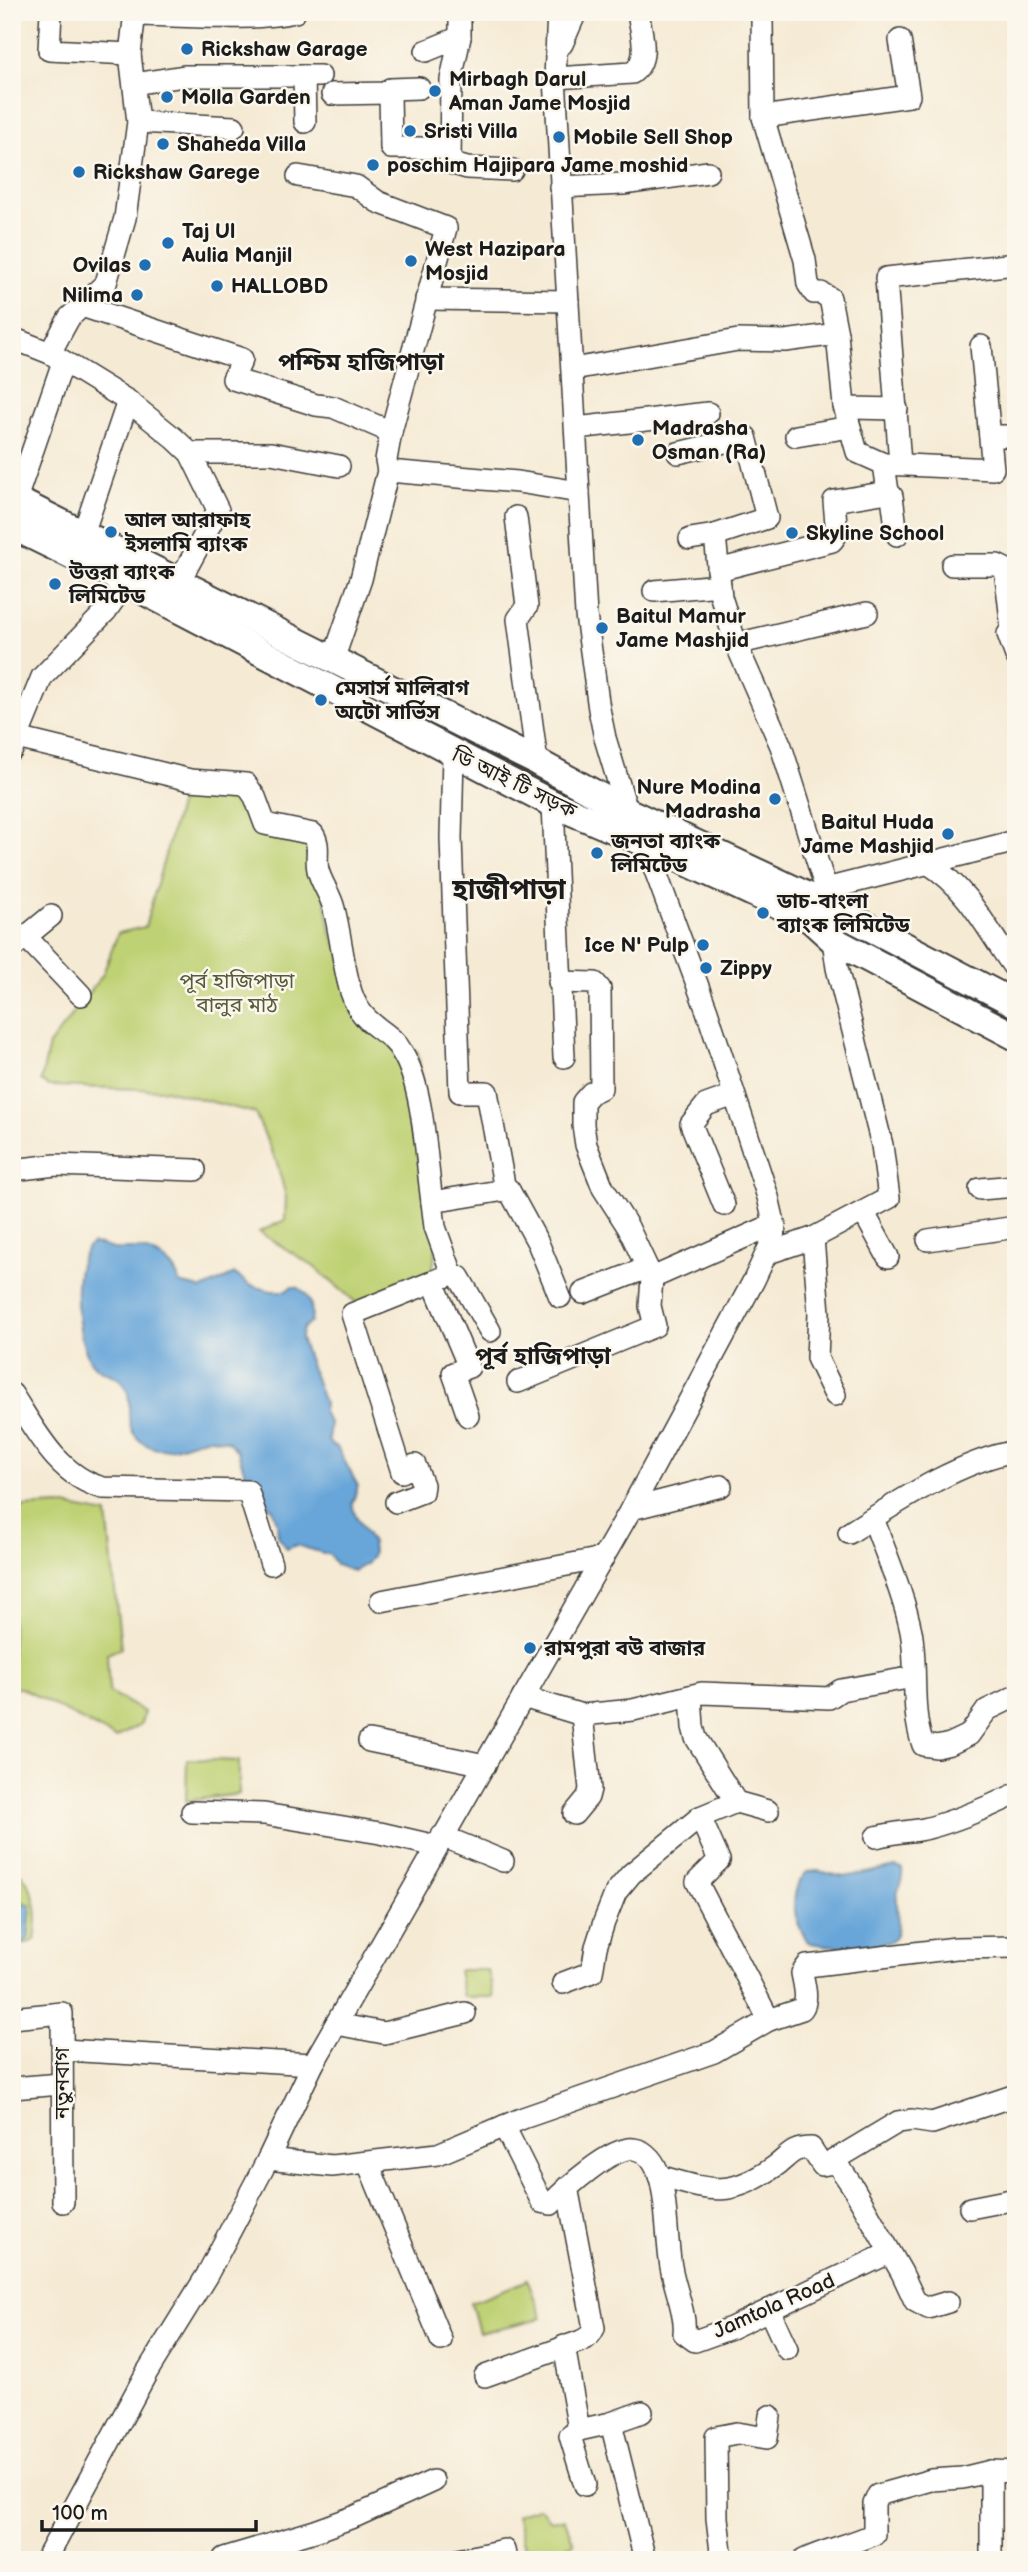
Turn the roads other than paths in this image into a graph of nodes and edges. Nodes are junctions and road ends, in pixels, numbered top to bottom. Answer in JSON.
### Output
{"nodes":[{"id":1,"x":51,"y":12,"type":"edge"},
{"id":2,"x":295,"y":12,"type":"edge"},
{"id":3,"x":460,"y":12,"type":"edge"},
{"id":4,"x":558,"y":12,"type":"edge"},
{"id":5,"x":576,"y":12,"type":"edge"},
{"id":6,"x":638,"y":12,"type":"edge"},
{"id":7,"x":135,"y":13,"type":"edge"},
{"id":8,"x":762,"y":17,"type":"dead end"},
{"id":9,"x":460,"y":37,"type":"junction"},
{"id":10,"x":900,"y":40,"type":"dead end"},
{"id":11,"x":426,"y":51,"type":"dead end"},
{"id":12,"x":130,"y":54,"type":"junction"},
{"id":13,"x":555,"y":69,"type":"junction"},
{"id":14,"x":134,"y":84,"type":"junction"},
{"id":15,"x":419,"y":88,"type":"dead end"},
{"id":16,"x":390,"y":93,"type":"junction"},
{"id":17,"x":332,"y":94,"type":"dead end"},
{"id":18,"x":763,"y":117,"type":"junction"},
{"id":19,"x":138,"y":122,"type":"junction"},
{"id":20,"x":304,"y":122,"type":"dead end"},
{"id":21,"x":234,"y":127,"type":"dead end"},
{"id":22,"x":449,"y":148,"type":"junction"},
{"id":23,"x":512,"y":170,"type":"dead end"},
{"id":24,"x":708,"y":172,"type":"dead end"},
{"id":25,"x":298,"y":176,"type":"dead end"},
{"id":26,"x":560,"y":187,"type":"junction"},
{"id":27,"x":1016,"y":264,"type":"edge"},
{"id":28,"x":426,"y":299,"type":"junction"},
{"id":29,"x":568,"y":301,"type":"junction"},
{"id":30,"x":82,"y":306,"type":"junction"},
{"id":31,"x":836,"y":334,"type":"junction"},
{"id":32,"x":12,"y":338,"type":"edge"},
{"id":33,"x":981,"y":346,"type":"dead end"},
{"id":34,"x":57,"y":358,"type":"junction"},
{"id":35,"x":573,"y":369,"type":"junction"},
{"id":36,"x":128,"y":401,"type":"junction"},
{"id":37,"x":844,"y":406,"type":"junction"},
{"id":38,"x":897,"y":409,"type":"junction"},
{"id":39,"x":708,"y":413,"type":"dead end"},
{"id":40,"x":850,"y":427,"type":"junction"},
{"id":41,"x":576,"y":428,"type":"junction"},
{"id":42,"x":391,"y":432,"type":"junction"},
{"id":43,"x":796,"y":436,"type":"dead end"},
{"id":44,"x":990,"y":436,"type":"junction"},
{"id":45,"x":1016,"y":436,"type":"edge"},
{"id":46,"x":190,"y":453,"type":"junction"},
{"id":47,"x":678,"y":453,"type":"dead end"},
{"id":48,"x":892,"y":464,"type":"junction"},
{"id":49,"x":339,"y":467,"type":"dead end"},
{"id":50,"x":388,"y":471,"type":"junction"},
{"id":51,"x":579,"y":492,"type":"junction"},
{"id":52,"x":888,"y":492,"type":"junction"},
{"id":53,"x":14,"y":499,"type":"edge"},
{"id":54,"x":516,"y":517,"type":"dead end"},
{"id":55,"x":12,"y":526,"type":"edge"},
{"id":56,"x":83,"y":534,"type":"junction"},
{"id":57,"x":715,"y":535,"type":"junction"},
{"id":58,"x":897,"y":535,"type":"dead end"},
{"id":59,"x":690,"y":539,"type":"dead end"},
{"id":60,"x":952,"y":565,"type":"dead end"},
{"id":61,"x":719,"y":578,"type":"junction"},
{"id":62,"x":126,"y":582,"type":"junction"},
{"id":63,"x":179,"y":582,"type":"junction"},
{"id":64,"x":654,"y":591,"type":"dead end"},
{"id":65,"x":867,"y":613,"type":"dead end"},
{"id":66,"x":736,"y":644,"type":"junction"},
{"id":67,"x":1016,"y":656,"type":"edge"},
{"id":68,"x":334,"y":660,"type":"junction"},
{"id":69,"x":15,"y":744,"type":"edge"},
{"id":70,"x":453,"y":754,"type":"junction"},
{"id":71,"x":537,"y":762,"type":"junction"},
{"id":72,"x":552,"y":804,"type":"junction"},
{"id":73,"x":627,"y":811,"type":"junction"},
{"id":74,"x":1016,"y":841,"type":"edge"},
{"id":75,"x":645,"y":843,"type":"junction"},
{"id":76,"x":929,"y":864,"type":"junction"},
{"id":77,"x":819,"y":904,"type":"junction"},
{"id":78,"x":51,"y":916,"type":"dead end"},
{"id":79,"x":833,"y":940,"type":"junction"},
{"id":80,"x":19,"y":942,"type":"edge"},
{"id":81,"x":1016,"y":970,"type":"edge"},
{"id":82,"x":559,"y":982,"type":"junction"},
{"id":83,"x":81,"y":995,"type":"dead end"},
{"id":84,"x":1016,"y":1004,"type":"edge"},
{"id":85,"x":1016,"y":1037,"type":"edge"},
{"id":86,"x":564,"y":1056,"type":"dead end"},
{"id":87,"x":734,"y":1096,"type":"junction"},
{"id":88,"x":12,"y":1170,"type":"edge"},
{"id":89,"x":195,"y":1170,"type":"dead end"},
{"id":90,"x":1016,"y":1186,"type":"edge"},
{"id":91,"x":980,"y":1189,"type":"dead end"},
{"id":92,"x":505,"y":1190,"type":"junction"},
{"id":93,"x":432,"y":1202,"type":"junction"},
{"id":94,"x":724,"y":1205,"type":"dead end"},
{"id":95,"x":864,"y":1213,"type":"junction"},
{"id":96,"x":775,"y":1227,"type":"junction"},
{"id":97,"x":1016,"y":1227,"type":"edge"},
{"id":98,"x":813,"y":1238,"type":"junction"},
{"id":99,"x":928,"y":1240,"type":"dead end"},
{"id":100,"x":768,"y":1253,"type":"junction"},
{"id":101,"x":888,"y":1257,"type":"dead end"},
{"id":102,"x":649,"y":1273,"type":"junction"},
{"id":103,"x":443,"y":1278,"type":"junction"},
{"id":104,"x":583,"y":1293,"type":"dead end"},
{"id":105,"x":560,"y":1297,"type":"dead end"},
{"id":106,"x":491,"y":1331,"type":"dead end"},
{"id":107,"x":518,"y":1382,"type":"dead end"},
{"id":108,"x":12,"y":1394,"type":"edge"},
{"id":109,"x":835,"y":1395,"type":"dead end"},
{"id":110,"x":468,"y":1416,"type":"dead end"},
{"id":111,"x":1016,"y":1451,"type":"edge"},
{"id":112,"x":721,"y":1486,"type":"dead end"},
{"id":113,"x":396,"y":1502,"type":"dead end"},
{"id":114,"x":631,"y":1509,"type":"junction"},
{"id":115,"x":873,"y":1518,"type":"junction"},
{"id":116,"x":849,"y":1533,"type":"dead end"},
{"id":117,"x":603,"y":1558,"type":"junction"},
{"id":118,"x":271,"y":1564,"type":"dead end"},
{"id":119,"x":381,"y":1601,"type":"dead end"},
{"id":120,"x":914,"y":1677,"type":"junction"},
{"id":121,"x":691,"y":1696,"type":"junction"},
{"id":122,"x":1016,"y":1696,"type":"edge"},
{"id":123,"x":523,"y":1697,"type":"junction"},
{"id":124,"x":582,"y":1716,"type":"junction"},
{"id":125,"x":369,"y":1741,"type":"dead end"},
{"id":126,"x":485,"y":1765,"type":"junction"},
{"id":127,"x":1016,"y":1794,"type":"edge"},
{"id":128,"x":736,"y":1802,"type":"junction"},
{"id":129,"x":768,"y":1811,"type":"dead end"},
{"id":130,"x":192,"y":1812,"type":"dead end"},
{"id":131,"x":574,"y":1814,"type":"dead end"},
{"id":132,"x":700,"y":1817,"type":"junction"},
{"id":133,"x":876,"y":1837,"type":"dead end"},
{"id":134,"x":439,"y":1841,"type":"junction"},
{"id":135,"x":503,"y":1861,"type":"dead end"},
{"id":136,"x":1016,"y":1947,"type":"edge"},
{"id":137,"x":564,"y":1983,"type":"dead end"},
{"id":138,"x":465,"y":2012,"type":"dead end"},
{"id":139,"x":12,"y":2018,"type":"edge"},
{"id":140,"x":769,"y":2021,"type":"junction"},
{"id":141,"x":336,"y":2024,"type":"junction"},
{"id":142,"x":63,"y":2050,"type":"junction"},
{"id":143,"x":313,"y":2064,"type":"junction"},
{"id":144,"x":61,"y":2084,"type":"junction"},
{"id":145,"x":12,"y":2088,"type":"edge"},
{"id":146,"x":1016,"y":2095,"type":"edge"},
{"id":147,"x":504,"y":2126,"type":"junction"},
{"id":148,"x":268,"y":2159,"type":"junction"},
{"id":149,"x":834,"y":2159,"type":"junction"},
{"id":150,"x":368,"y":2163,"type":"junction"},
{"id":151,"x":659,"y":2176,"type":"junction"},
{"id":152,"x":566,"y":2187,"type":"junction"},
{"id":153,"x":1016,"y":2199,"type":"edge"},
{"id":154,"x":64,"y":2202,"type":"dead end"},
{"id":155,"x":970,"y":2208,"type":"dead end"},
{"id":156,"x":889,"y":2253,"type":"junction"},
{"id":157,"x":948,"y":2302,"type":"dead end"},
{"id":158,"x":769,"y":2310,"type":"junction"},
{"id":159,"x":441,"y":2340,"type":"dead end"},
{"id":160,"x":564,"y":2346,"type":"junction"},
{"id":161,"x":787,"y":2349,"type":"dead end"},
{"id":162,"x":485,"y":2376,"type":"dead end"},
{"id":163,"x":642,"y":2412,"type":"dead end"},
{"id":164,"x":770,"y":2416,"type":"dead end"},
{"id":165,"x":611,"y":2423,"type":"junction"},
{"id":166,"x":579,"y":2430,"type":"junction"},
{"id":167,"x":990,"y":2471,"type":"junction"},
{"id":168,"x":1016,"y":2472,"type":"edge"},
{"id":169,"x":433,"y":2481,"type":"dead end"},
{"id":170,"x":585,"y":2485,"type":"dead end"},
{"id":171,"x":644,"y":2556,"type":"dead end"},
{"id":172,"x":222,"y":2559,"type":"edge"},
{"id":173,"x":46,"y":2560,"type":"edge"},
{"id":174,"x":458,"y":2560,"type":"edge"},
{"id":175,"x":506,"y":2560,"type":"edge"},
{"id":176,"x":722,"y":2560,"type":"edge"},
{"id":177,"x":804,"y":2560,"type":"edge"},
{"id":178,"x":991,"y":2560,"type":"edge"}],
"edges":[{"from":1,"to":12,"type":"street"},
{"from":2,"to":7,"type":"street"},
{"from":3,"to":9,"type":"street"},
{"from":4,"to":13,"type":"street"},
{"from":5,"to":13,"type":"street"},
{"from":6,"to":13,"type":"street"},
{"from":7,"to":12,"type":"street"},
{"from":8,"to":18,"type":"street"},
{"from":9,"to":11,"type":"street"},
{"from":9,"to":22,"type":"street"},
{"from":10,"to":18,"type":"street"},
{"from":12,"to":14,"type":"street"},
{"from":13,"to":26,"type":"street"},
{"from":14,"to":19,"type":"street"},
{"from":14,"to":20,"type":"street"},
{"from":15,"to":16,"type":"street"},
{"from":16,"to":17,"type":"street"},
{"from":16,"to":22,"type":"street"},
{"from":18,"to":31,"type":"street"},
{"from":19,"to":21,"type":"street"},
{"from":19,"to":30,"type":"street"},
{"from":22,"to":23,"type":"street"},
{"from":24,"to":26,"type":"street"},
{"from":25,"to":28,"type":"street"},
{"from":26,"to":29,"type":"street"},
{"from":27,"to":38,"type":"street"},
{"from":28,"to":29,"type":"street"},
{"from":28,"to":42,"type":"street"},
{"from":29,"to":35,"type":"street"},
{"from":30,"to":34,"type":"street"},
{"from":30,"to":42,"type":"street"},
{"from":31,"to":35,"type":"street"},
{"from":31,"to":37,"type":"street"},
{"from":32,"to":34,"type":"street"},
{"from":33,"to":44,"type":"street"},
{"from":34,"to":36,"type":"street"},
{"from":34,"to":53,"type":"street"},
{"from":35,"to":41,"type":"street"},
{"from":36,"to":46,"type":"street"},
{"from":36,"to":56,"type":"street"},
{"from":37,"to":38,"type":"street"},
{"from":37,"to":40,"type":"street"},
{"from":38,"to":48,"type":"street"},
{"from":39,"to":41,"type":"street"},
{"from":40,"to":43,"type":"street"},
{"from":40,"to":48,"type":"street"},
{"from":41,"to":51,"type":"street"},
{"from":42,"to":50,"type":"street"},
{"from":44,"to":45,"type":"street"},
{"from":44,"to":48,"type":"street"},
{"from":46,"to":49,"type":"street"},
{"from":46,"to":63,"type":"street"},
{"from":47,"to":57,"type":"street"},
{"from":48,"to":52,"type":"street"},
{"from":50,"to":51,"type":"street"},
{"from":50,"to":68,"type":"street"},
{"from":51,"to":73,"type":"street"},
{"from":52,"to":58,"type":"street"},
{"from":52,"to":61,"type":"street"},
{"from":53,"to":56,"type":"main road","name":"ডি আই টি সড়ক"},
{"from":54,"to":71,"type":"street"},
{"from":55,"to":62,"type":"main road","name":"ডি আই টি সড়ক"},
{"from":56,"to":63,"type":"main road","name":"ডি আই টি সড়ক"},
{"from":57,"to":59,"type":"street"},
{"from":57,"to":61,"type":"street"},
{"from":60,"to":67,"type":"street"},
{"from":61,"to":64,"type":"street"},
{"from":61,"to":66,"type":"street"},
{"from":62,"to":69,"type":"street"},
{"from":62,"to":70,"type":"main road","name":"ডি আই টি সড়ক"},
{"from":63,"to":68,"type":"main road","name":"ডি আই টি সড়ক"},
{"from":65,"to":66,"type":"street"},
{"from":66,"to":77,"type":"street"},
{"from":68,"to":71,"type":"main road","name":"ডি আই টি সড়ক"},
{"from":69,"to":93,"type":"street"},
{"from":70,"to":72,"type":"main road","name":"ডি আই টি সড়ক"},
{"from":70,"to":92,"type":"street"},
{"from":71,"to":73,"type":"main road","name":"ডি আই টি সড়ক"},
{"from":72,"to":75,"type":"main road","name":"ডি আই টি সড়ক"},
{"from":72,"to":82,"type":"street"},
{"from":73,"to":77,"type":"main road","name":"ডি আই টি সড়ক"},
{"from":74,"to":76,"type":"street"},
{"from":75,"to":77,"type":"main road","name":"ডি আই টি সড়ক"},
{"from":75,"to":87,"type":"street"},
{"from":76,"to":77,"type":"street"},
{"from":76,"to":81,"type":"street"},
{"from":77,"to":79,"type":"main road","name":"ডি আই টি সড়ক"},
{"from":77,"to":84,"type":"main road","name":"ডি আই টি সড়ক"},
{"from":78,"to":80,"type":"street"},
{"from":79,"to":85,"type":"main road","name":"ডি আই টি সড়ক"},
{"from":79,"to":95,"type":"street"},
{"from":80,"to":83,"type":"street"},
{"from":82,"to":86,"type":"street"},
{"from":82,"to":102,"type":"street"},
{"from":87,"to":94,"type":"street"},
{"from":87,"to":96,"type":"street"},
{"from":88,"to":89,"type":"street"},
{"from":90,"to":91,"type":"street"},
{"from":92,"to":93,"type":"street"},
{"from":92,"to":105,"type":"street"},
{"from":93,"to":103,"type":"street"},
{"from":95,"to":98,"type":"street"},
{"from":95,"to":101,"type":"street"},
{"from":96,"to":100,"type":"street"},
{"from":96,"to":102,"type":"street"},
{"from":97,"to":99,"type":"street"},
{"from":98,"to":100,"type":"street"},
{"from":98,"to":109,"type":"street"},
{"from":100,"to":114,"type":"street"},
{"from":102,"to":104,"type":"street"},
{"from":102,"to":107,"type":"street"},
{"from":103,"to":106,"type":"street"},
{"from":103,"to":110,"type":"street"},
{"from":103,"to":113,"type":"street"},
{"from":108,"to":118,"type":"street"},
{"from":111,"to":115,"type":"street"},
{"from":112,"to":114,"type":"street"},
{"from":114,"to":117,"type":"street"},
{"from":115,"to":116,"type":"street"},
{"from":115,"to":120,"type":"street"},
{"from":117,"to":119,"type":"street"},
{"from":117,"to":123,"type":"street"},
{"from":120,"to":121,"type":"street"},
{"from":120,"to":122,"type":"street"},
{"from":121,"to":124,"type":"street"},
{"from":121,"to":128,"type":"street"},
{"from":123,"to":124,"type":"street"},
{"from":123,"to":126,"type":"street"},
{"from":124,"to":131,"type":"street"},
{"from":125,"to":126,"type":"street"},
{"from":126,"to":134,"type":"street"},
{"from":127,"to":133,"type":"street"},
{"from":128,"to":129,"type":"street"},
{"from":128,"to":132,"type":"street"},
{"from":130,"to":134,"type":"street"},
{"from":132,"to":137,"type":"street"},
{"from":132,"to":140,"type":"street"},
{"from":134,"to":135,"type":"street"},
{"from":134,"to":141,"type":"street"},
{"from":136,"to":140,"type":"street"},
{"from":138,"to":141,"type":"street"},
{"from":139,"to":142,"type":"street","name":"নতুনবাগ"},
{"from":140,"to":147,"type":"street"},
{"from":141,"to":143,"type":"street"},
{"from":142,"to":143,"type":"street"},
{"from":142,"to":144,"type":"street","name":"নতুনবাগ"},
{"from":143,"to":148,"type":"street"},
{"from":144,"to":145,"type":"street"},
{"from":144,"to":154,"type":"street","name":"নতুনবাগ"},
{"from":146,"to":149,"type":"street"},
{"from":147,"to":150,"type":"street"},
{"from":147,"to":152,"type":"street"},
{"from":148,"to":150,"type":"street"},
{"from":148,"to":173,"type":"street"},
{"from":149,"to":151,"type":"street"},
{"from":149,"to":156,"type":"street"},
{"from":150,"to":159,"type":"street"},
{"from":151,"to":152,"type":"street"},
{"from":151,"to":158,"type":"street","name":"Jamtola Road"},
{"from":152,"to":160,"type":"street"},
{"from":153,"to":155,"type":"street"},
{"from":156,"to":157,"type":"street"},
{"from":156,"to":158,"type":"street","name":"Jamtola Road"},
{"from":158,"to":161,"type":"street"},
{"from":160,"to":162,"type":"street"},
{"from":160,"to":166,"type":"street"},
{"from":163,"to":165,"type":"street"},
{"from":164,"to":176,"type":"street"},
{"from":165,"to":166,"type":"street"},
{"from":165,"to":171,"type":"street"},
{"from":166,"to":170,"type":"street"},
{"from":167,"to":168,"type":"street"},
{"from":167,"to":177,"type":"street"},
{"from":167,"to":178,"type":"street"},
{"from":169,"to":172,"type":"street"},
{"from":174,"to":175,"type":"street"}]}
